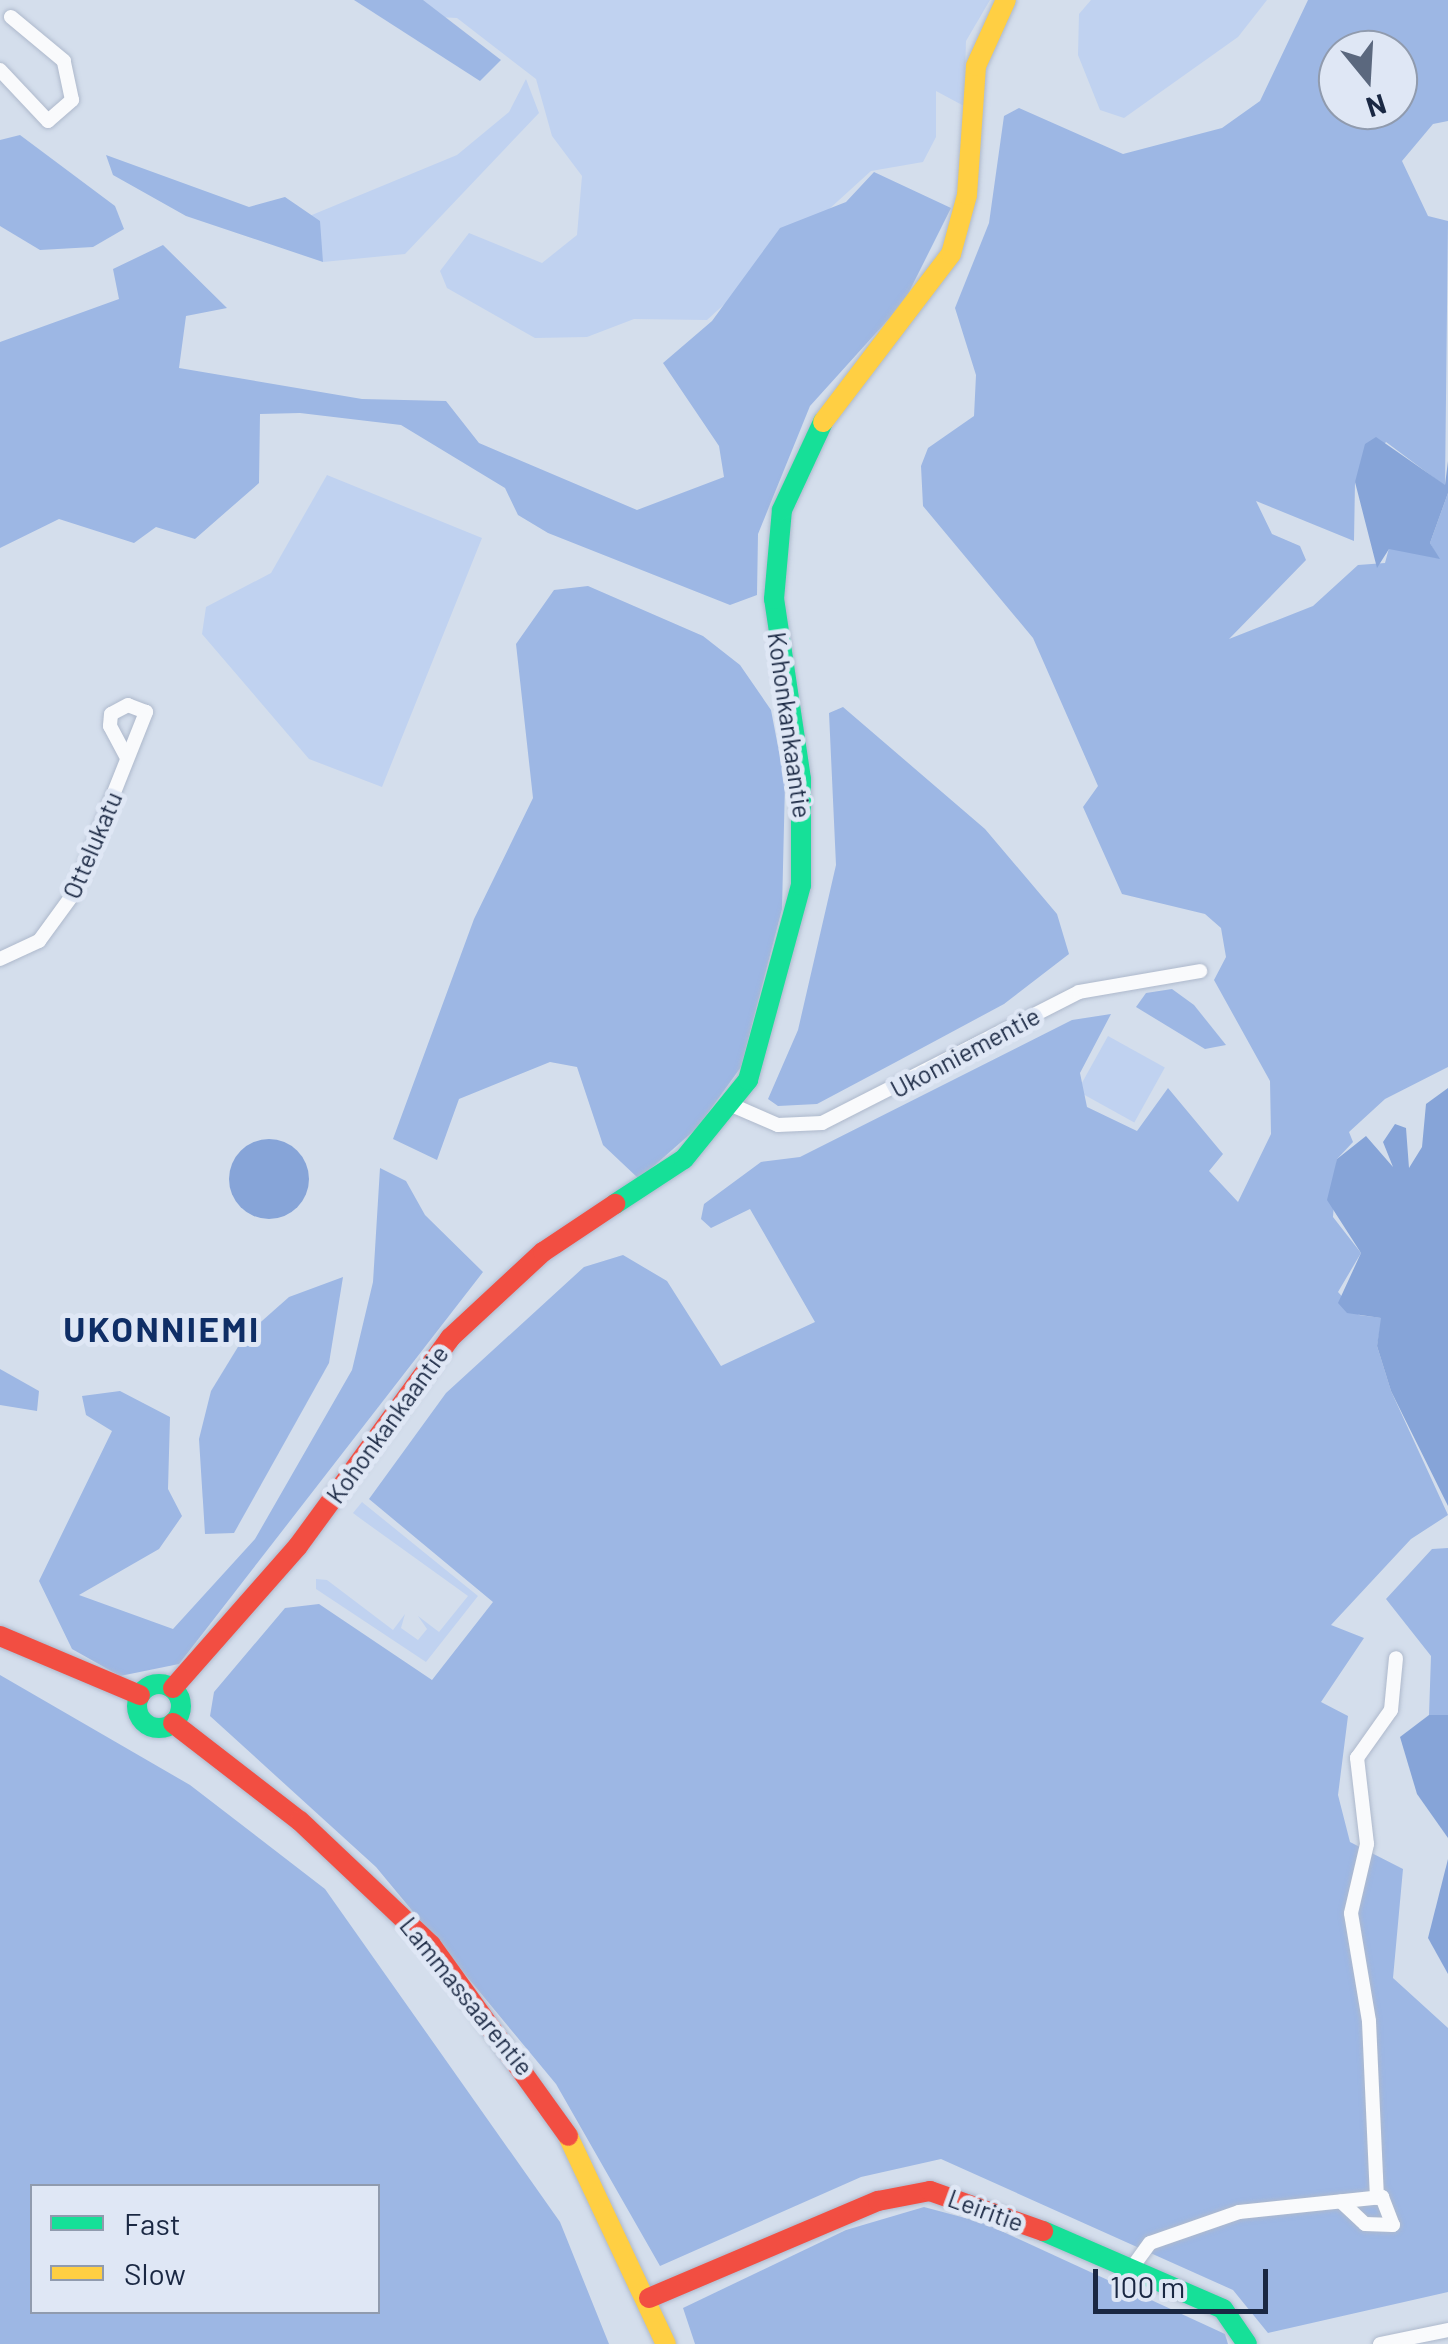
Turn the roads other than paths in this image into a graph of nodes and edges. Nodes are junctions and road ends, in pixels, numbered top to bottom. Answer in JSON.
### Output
{"nodes":[{"id":1,"x":1006,"y":0,"type":"edge"},
{"id":2,"x":12,"y":17,"type":"dead end"},
{"id":3,"x":0,"y":70,"type":"edge"},
{"id":4,"x":127,"y":758,"type":"dead end"},
{"id":5,"x":0,"y":959,"type":"edge"},
{"id":6,"x":1200,"y":970,"type":"dead end"},
{"id":7,"x":734,"y":1106,"type":"junction"},
{"id":8,"x":0,"y":1636,"type":"edge"},
{"id":9,"x":1396,"y":1658,"type":"dead end"},
{"id":10,"x":173,"y":1688,"type":"junction"},
{"id":11,"x":140,"y":1695,"type":"junction"},
{"id":12,"x":173,"y":1724,"type":"junction"},
{"id":13,"x":1379,"y":2198,"type":"junction"},
{"id":14,"x":1341,"y":2202,"type":"junction"},
{"id":15,"x":1131,"y":2269,"type":"junction"},
{"id":16,"x":649,"y":2298,"type":"junction"},
{"id":17,"x":1448,"y":2330,"type":"edge"},
{"id":18,"x":666,"y":2344,"type":"edge"},
{"id":19,"x":1248,"y":2344,"type":"edge"},
{"id":20,"x":1380,"y":2344,"type":"edge"}],
"edges":[{"from":1,"to":7,"type":"street","name":"Kohonkankaantie"},
{"from":2,"to":3,"type":"street"},
{"from":4,"to":5,"type":"street","name":"Ottelukatu"},
{"from":6,"to":7,"type":"street","name":"Ukonniementie"},
{"from":7,"to":10,"type":"street","name":"Kohonkankaantie"},
{"from":8,"to":11,"type":"street"},
{"from":9,"to":13,"type":"street"},
{"from":10,"to":11,"type":"street"},
{"from":10,"to":12,"type":"street"},
{"from":11,"to":12,"type":"street"},
{"from":12,"to":16,"type":"street","name":"Lammassaarentie"},
{"from":13,"to":14,"type":"street"},
{"from":13,"to":14,"type":"street"},
{"from":14,"to":15,"type":"street"},
{"from":15,"to":16,"type":"street","name":"Leiritie"},
{"from":15,"to":19,"type":"street","name":"Leiritie"},
{"from":16,"to":18,"type":"street","name":"Lammassaarentie"},
{"from":17,"to":20,"type":"street"}]}
